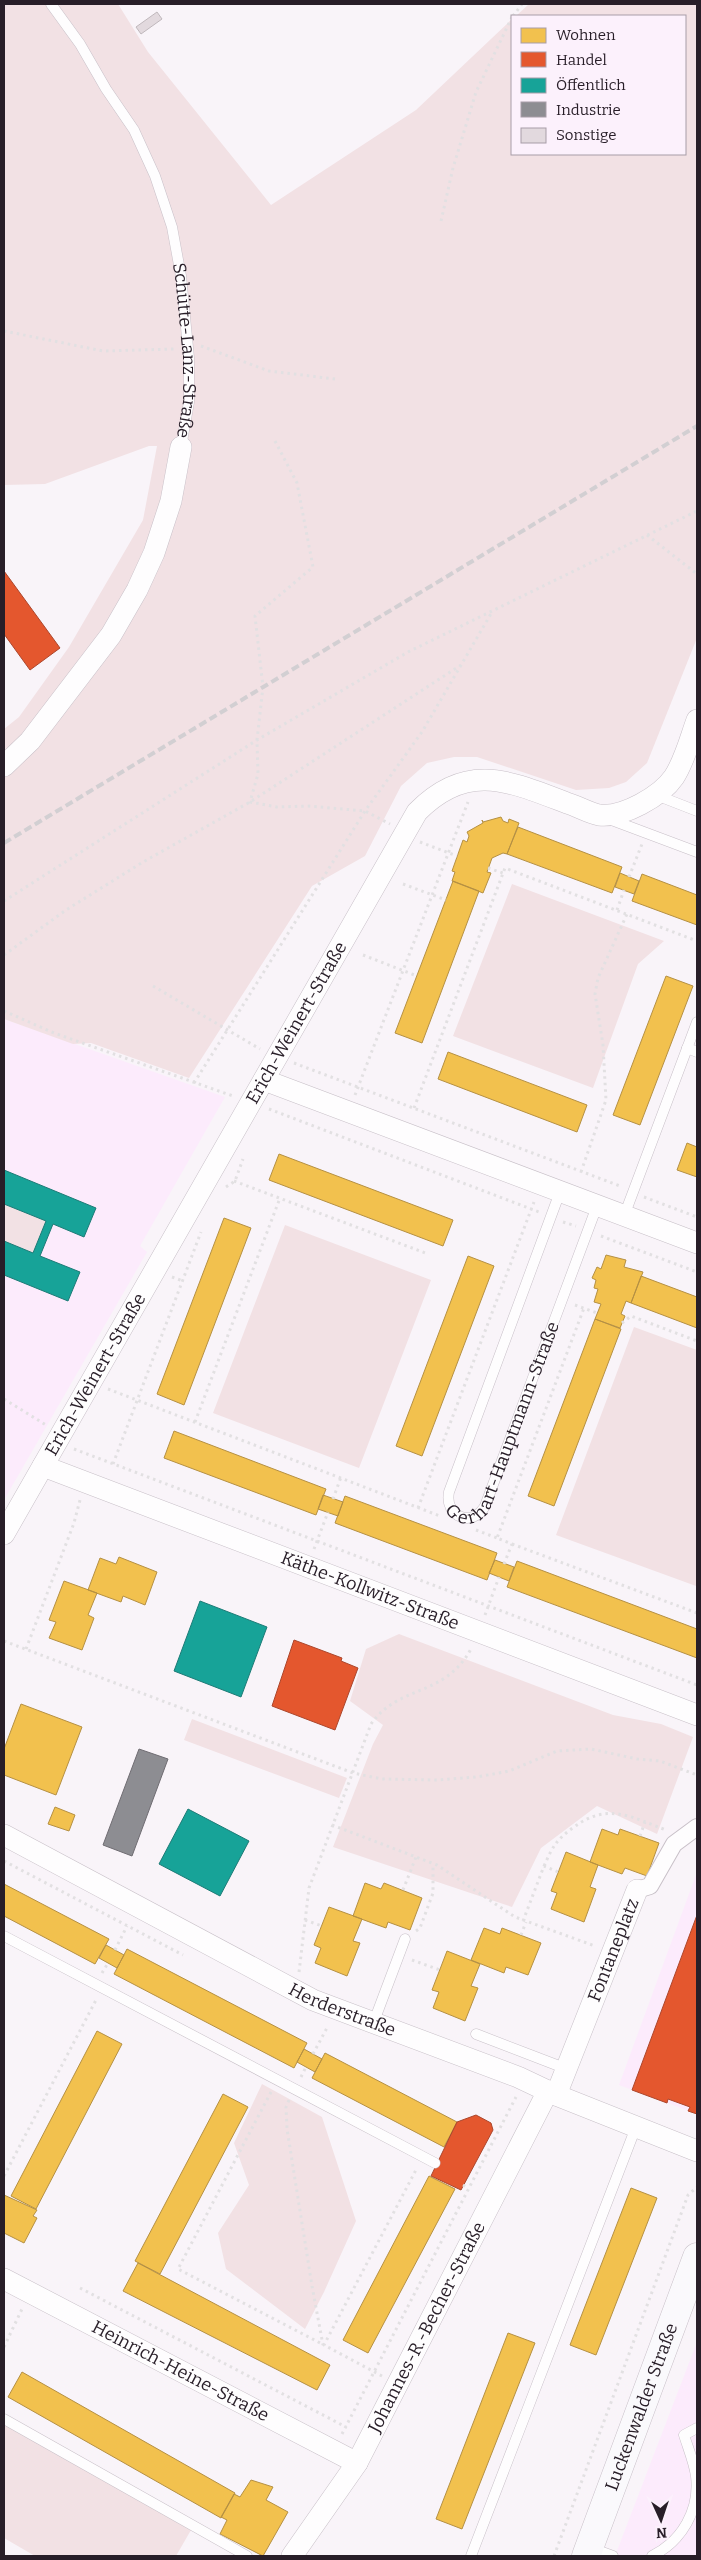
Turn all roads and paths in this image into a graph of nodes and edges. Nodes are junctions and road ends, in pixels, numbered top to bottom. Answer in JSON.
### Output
{"nodes":[{"id":1,"x":51,"y":4,"type":"edge"},
{"id":2,"x":522,"y":4,"type":"edge"},
{"id":3,"x":514,"y":15,"type":"edge"},
{"id":4,"x":511,"y":21,"type":"edge"},
{"id":5,"x":441,"y":221,"type":"dead end"},
{"id":6,"x":4,"y":330,"type":"edge"},
{"id":7,"x":187,"y":334,"type":"junction"},
{"id":8,"x":188,"y":349,"type":"junction"},
{"id":9,"x":335,"y":379,"type":"dead end"},
{"id":10,"x":275,"y":441,"type":"dead end"},
{"id":11,"x":181,"y":447,"type":"joint"},
{"id":12,"x":697,"y":511,"type":"edge"},
{"id":13,"x":647,"y":535,"type":"junction"},
{"id":14,"x":697,"y":574,"type":"edge"},
{"id":15,"x":492,"y":611,"type":"junction"},
{"id":16,"x":462,"y":664,"type":"junction"},
{"id":17,"x":697,"y":720,"type":"edge"},
{"id":18,"x":257,"y":740,"type":"junction"},
{"id":19,"x":4,"y":766,"type":"edge"},
{"id":20,"x":656,"y":795,"type":"junction"},
{"id":21,"x":468,"y":801,"type":"dead end"},
{"id":22,"x":250,"y":802,"type":"junction"},
{"id":23,"x":364,"y":811,"type":"junction"},
{"id":24,"x":697,"y":811,"type":"edge"},
{"id":25,"x":599,"y":815,"type":"junction"},
{"id":26,"x":405,"y":831,"type":"junction"},
{"id":27,"x":642,"y":844,"type":"dead end"},
{"id":28,"x":449,"y":852,"type":"junction"},
{"id":29,"x":697,"y":852,"type":"edge"},
{"id":30,"x":457,"y":856,"type":"dead end"},
{"id":31,"x":488,"y":868,"type":"dead end"},
{"id":32,"x":503,"y":873,"type":"junction"},
{"id":33,"x":630,"y":877,"type":"dead end"},
{"id":34,"x":403,"y":884,"type":"dead end"},
{"id":35,"x":624,"y":890,"type":"dead end"},
{"id":36,"x":430,"y":894,"type":"junction"},
{"id":37,"x":446,"y":900,"type":"dead end"},
{"id":38,"x":4,"y":901,"type":"edge"},
{"id":39,"x":617,"y":910,"type":"junction"},
{"id":40,"x":627,"y":914,"type":"junction"},
{"id":41,"x":697,"y":941,"type":"edge"},
{"id":42,"x":363,"y":955,"type":"dead end"},
{"id":43,"x":4,"y":956,"type":"edge"},
{"id":44,"x":402,"y":970,"type":"junction"},
{"id":45,"x":417,"y":976,"type":"dead end"},
{"id":46,"x":153,"y":986,"type":"dead end"},
{"id":47,"x":4,"y":1011,"type":"edge"},
{"id":48,"x":697,"y":1022,"type":"edge"},
{"id":49,"x":227,"y":1030,"type":"junction"},
{"id":50,"x":692,"y":1050,"type":"edge"},
{"id":51,"x":278,"y":1057,"type":"junction"},
{"id":52,"x":264,"y":1080,"type":"junction"},
{"id":53,"x":194,"y":1082,"type":"junction"},
{"id":54,"x":358,"y":1087,"type":"junction"},
{"id":55,"x":251,"y":1103,"type":"junction"},
{"id":56,"x":414,"y":1108,"type":"junction"},
{"id":57,"x":348,"y":1112,"type":"junction"},
{"id":58,"x":581,"y":1172,"type":"junction"},
{"id":59,"x":216,"y":1181,"type":"junction"},
{"id":60,"x":235,"y":1181,"type":"junction"},
{"id":61,"x":551,"y":1188,"type":"junction"},
{"id":62,"x":633,"y":1192,"type":"junction"},
{"id":63,"x":280,"y":1198,"type":"junction"},
{"id":64,"x":597,"y":1206,"type":"junction"},
{"id":65,"x":532,"y":1209,"type":"junction"},
{"id":66,"x":624,"y":1216,"type":"junction"},
{"id":67,"x":697,"y":1217,"type":"edge"},
{"id":68,"x":202,"y":1229,"type":"dead end"},
{"id":69,"x":599,"y":1235,"type":"dead end"},
{"id":70,"x":697,"y":1243,"type":"edge"},
{"id":71,"x":428,"y":1254,"type":"dead end"},
{"id":72,"x":697,"y":1272,"type":"edge"},
{"id":73,"x":573,"y":1304,"type":"dead end"},
{"id":74,"x":584,"y":1308,"type":"junction"},
{"id":75,"x":597,"y":1313,"type":"dead end"},
{"id":76,"x":622,"y":1323,"type":"dead end"},
{"id":77,"x":697,"y":1341,"type":"edge"},
{"id":78,"x":91,"y":1383,"type":"junction"},
{"id":79,"x":4,"y":1399,"type":"edge"},
{"id":80,"x":137,"y":1400,"type":"junction"},
{"id":81,"x":195,"y":1422,"type":"junction"},
{"id":82,"x":59,"y":1438,"type":"junction"},
{"id":83,"x":96,"y":1458,"type":"junction"},
{"id":84,"x":113,"y":1464,"type":"junction"},
{"id":85,"x":43,"y":1466,"type":"junction"},
{"id":86,"x":341,"y":1477,"type":"junction"},
{"id":87,"x":87,"y":1482,"type":"junction"},
{"id":88,"x":333,"y":1499,"type":"dead end"},
{"id":89,"x":418,"y":1508,"type":"junction"},
{"id":90,"x":328,"y":1512,"type":"dead end"},
{"id":91,"x":445,"y":1518,"type":"dead end"},
{"id":92,"x":471,"y":1528,"type":"dead end"},
{"id":93,"x":4,"y":1534,"type":"edge"},
{"id":94,"x":497,"y":1538,"type":"junction"},
{"id":95,"x":317,"y":1541,"type":"junction"},
{"id":96,"x":512,"y":1544,"type":"junction"},
{"id":97,"x":504,"y":1564,"type":"dead end"},
{"id":98,"x":307,"y":1566,"type":"junction"},
{"id":99,"x":499,"y":1577,"type":"dead end"},
{"id":100,"x":488,"y":1606,"type":"junction"},
{"id":101,"x":697,"y":1613,"type":"edge"},
{"id":102,"x":479,"y":1632,"type":"junction"},
{"id":103,"x":4,"y":1641,"type":"edge"},
{"id":104,"x":26,"y":1649,"type":"junction"},
{"id":105,"x":697,"y":1686,"type":"edge"},
{"id":106,"x":697,"y":1715,"type":"edge"},
{"id":107,"x":352,"y":1773,"type":"junction"},
{"id":108,"x":697,"y":1775,"type":"edge"},
{"id":109,"x":645,"y":1822,"type":"junction"},
{"id":110,"x":332,"y":1826,"type":"junction"},
{"id":111,"x":691,"y":1832,"type":"edge"},
{"id":112,"x":4,"y":1835,"type":"edge"},
{"id":113,"x":640,"y":1836,"type":"dead end"},
{"id":114,"x":416,"y":1857,"type":"junction"},
{"id":115,"x":433,"y":1864,"type":"junction"},
{"id":116,"x":544,"y":1866,"type":"junction"},
{"id":117,"x":558,"y":1872,"type":"dead end"},
{"id":118,"x":403,"y":1890,"type":"dead end"},
{"id":119,"x":637,"y":1890,"type":"joint"},
{"id":120,"x":305,"y":1920,"type":"junction"},
{"id":121,"x":524,"y":1922,"type":"junction"},
{"id":122,"x":127,"y":1926,"type":"dead end"},
{"id":123,"x":322,"y":1926,"type":"dead end"},
{"id":124,"x":521,"y":1935,"type":"dead end"},
{"id":125,"x":4,"y":1936,"type":"edge"},
{"id":126,"x":405,"y":1939,"type":"joint"},
{"id":127,"x":115,"y":1950,"type":"dead end"},
{"id":128,"x":612,"y":1952,"type":"junction"},
{"id":129,"x":399,"y":1955,"type":"junction"},
{"id":130,"x":440,"y":1970,"type":"dead end"},
{"id":131,"x":102,"y":1988,"type":"junction"},
{"id":132,"x":296,"y":1992,"type":"junction"},
{"id":133,"x":336,"y":2010,"type":"junction"},
{"id":134,"x":373,"y":2024,"type":"junction"},
{"id":135,"x":476,"y":2034,"type":"dead end"},
{"id":136,"x":313,"y":2054,"type":"dead end"},
{"id":137,"x":567,"y":2069,"type":"junction"},
{"id":138,"x":277,"y":2080,"type":"junction"},
{"id":139,"x":294,"y":2089,"type":"junction"},
{"id":140,"x":552,"y":2093,"type":"junction"},
{"id":141,"x":518,"y":2095,"type":"dead end"},
{"id":142,"x":636,"y":2127,"type":"junction"},
{"id":143,"x":697,"y":2151,"type":"edge"},
{"id":144,"x":423,"y":2156,"type":"junction"},
{"id":145,"x":435,"y":2163,"type":"dead end"},
{"id":146,"x":4,"y":2176,"type":"edge"},
{"id":147,"x":463,"y":2186,"type":"dead end"},
{"id":148,"x":697,"y":2187,"type":"edge"},
{"id":149,"x":468,"y":2188,"type":"junction"},
{"id":150,"x":697,"y":2257,"type":"edge"},
{"id":151,"x":4,"y":2279,"type":"edge"},
{"id":152,"x":80,"y":2288,"type":"dead end"},
{"id":153,"x":30,"y":2292,"type":"junction"},
{"id":154,"x":324,"y":2346,"type":"junction"},
{"id":155,"x":4,"y":2347,"type":"edge"},
{"id":156,"x":375,"y":2372,"type":"junction"},
{"id":157,"x":397,"y":2384,"type":"junction"},
{"id":158,"x":4,"y":2419,"type":"edge"},
{"id":159,"x":346,"y":2427,"type":"junction"},
{"id":160,"x":697,"y":2428,"type":"edge"},
{"id":161,"x":334,"y":2450,"type":"junction"},
{"id":162,"x":357,"y":2463,"type":"junction"},
{"id":163,"x":596,"y":2553,"type":"edge"},
{"id":164,"x":247,"y":2556,"type":"edge"},
{"id":165,"x":292,"y":2556,"type":"edge"},
{"id":166,"x":471,"y":2556,"type":"edge"},
{"id":167,"x":554,"y":2556,"type":"edge"},
{"id":168,"x":652,"y":2556,"type":"edge"}],
"edges":[{"from":1,"to":7,"type":"lane","name":"Schütte-Lanz-Straße"},
{"from":2,"to":3,"type":"path"},
{"from":4,"to":5,"type":"path"},
{"from":6,"to":8,"type":"path"},
{"from":7,"to":8,"type":"lane","name":"Schütte-Lanz-Straße"},
{"from":7,"to":9,"type":"path"},
{"from":8,"to":11,"type":"lane","name":"Schütte-Lanz-Straße"},
{"from":10,"to":18,"type":"path"},
{"from":11,"to":19,"type":"street","name":"Schütte-Lanz-Straße"},
{"from":12,"to":13,"type":"path"},
{"from":13,"to":14,"type":"path"},
{"from":13,"to":15,"type":"path"},
{"from":15,"to":16,"type":"path"},
{"from":15,"to":18,"type":"path"},
{"from":16,"to":22,"type":"path"},
{"from":16,"to":23,"type":"path"},
{"from":17,"to":20,"type":"street"},
{"from":18,"to":22,"type":"path"},
{"from":18,"to":38,"type":"path"},
{"from":20,"to":24,"type":"lane"},
{"from":20,"to":25,"type":"street"},
{"from":21,"to":28,"type":"path"},
{"from":22,"to":23,"type":"path"},
{"from":22,"to":43,"type":"path"},
{"from":23,"to":26,"type":"path"},
{"from":23,"to":49,"type":"path"},
{"from":25,"to":26,"type":"street","name":"Erich-Weinert-Straße"},
{"from":25,"to":29,"type":"lane"},
{"from":26,"to":28,"type":"path"},
{"from":26,"to":51,"type":"street","name":"Erich-Weinert-Straße"},
{"from":27,"to":33,"type":"path"},
{"from":28,"to":30,"type":"path"},
{"from":28,"to":36,"type":"path"},
{"from":31,"to":32,"type":"path"},
{"from":32,"to":39,"type":"path"},
{"from":32,"to":56,"type":"path"},
{"from":34,"to":36,"type":"path"},
{"from":35,"to":39,"type":"path"},
{"from":36,"to":37,"type":"path"},
{"from":36,"to":44,"type":"path"},
{"from":39,"to":40,"type":"path"},
{"from":40,"to":41,"type":"path"},
{"from":40,"to":58,"type":"path"},
{"from":42,"to":44,"type":"path"},
{"from":44,"to":45,"type":"path"},
{"from":44,"to":54,"type":"path"},
{"from":46,"to":49,"type":"path"},
{"from":47,"to":53,"type":"path"},
{"from":48,"to":50,"type":"lane"},
{"from":49,"to":51,"type":"path"},
{"from":49,"to":53,"type":"path"},
{"from":50,"to":62,"type":"lane"},
{"from":51,"to":52,"type":"street","name":"Erich-Weinert-Straße"},
{"from":51,"to":54,"type":"path"},
{"from":52,"to":55,"type":"street","name":"Erich-Weinert-Straße"},
{"from":52,"to":57,"type":"street"},
{"from":53,"to":55,"type":"path"},
{"from":54,"to":56,"type":"path"},
{"from":54,"to":57,"type":"path"},
{"from":55,"to":59,"type":"street","name":"Erich-Weinert-Straße"},
{"from":55,"to":65,"type":"path"},
{"from":56,"to":58,"type":"path"},
{"from":57,"to":61,"type":"street"},
{"from":58,"to":62,"type":"path"},
{"from":59,"to":60,"type":"path"},
{"from":59,"to":60,"type":"path"},
{"from":59,"to":78,"type":"street","name":"Erich-Weinert-Straße"},
{"from":60,"to":63,"type":"path"},
{"from":61,"to":64,"type":"street"},
{"from":61,"to":64,"type":"lane","name":"Gerhart-Hauptmann-Straße"},
{"from":61,"to":65,"type":"path"},
{"from":62,"to":66,"type":"lane"},
{"from":62,"to":67,"type":"path"},
{"from":63,"to":71,"type":"path"},
{"from":63,"to":81,"type":"path"},
{"from":64,"to":66,"type":"street"},
{"from":65,"to":89,"type":"path"},
{"from":66,"to":70,"type":"street"},
{"from":68,"to":80,"type":"path"},
{"from":69,"to":72,"type":"path"},
{"from":73,"to":74,"type":"path"},
{"from":74,"to":75,"type":"path"},
{"from":74,"to":94,"type":"path"},
{"from":76,"to":77,"type":"path"},
{"from":78,"to":80,"type":"path"},
{"from":78,"to":82,"type":"street","name":"Erich-Weinert-Straße"},
{"from":79,"to":82,"type":"path"},
{"from":80,"to":81,"type":"path"},
{"from":80,"to":84,"type":"path"},
{"from":81,"to":86,"type":"path"},
{"from":82,"to":83,"type":"path"},
{"from":82,"to":85,"type":"street","name":"Erich-Weinert-Straße"},
{"from":83,"to":84,"type":"path"},
{"from":83,"to":87,"type":"path"},
{"from":84,"to":95,"type":"path"},
{"from":85,"to":87,"type":"street","name":"Käthe-Kollwitz-Straße"},
{"from":85,"to":93,"type":"street","name":"Erich-Weinert-Straße"},
{"from":86,"to":88,"type":"path"},
{"from":86,"to":89,"type":"path"},
{"from":87,"to":98,"type":"street","name":"Käthe-Kollwitz-Straße"},
{"from":87,"to":104,"type":"path"},
{"from":89,"to":91,"type":"path"},
{"from":90,"to":95,"type":"path"},
{"from":92,"to":94,"type":"path"},
{"from":94,"to":96,"type":"path"},
{"from":95,"to":98,"type":"path"},
{"from":95,"to":100,"type":"path"},
{"from":96,"to":97,"type":"path"},
{"from":96,"to":101,"type":"path"},
{"from":98,"to":102,"type":"street","name":"Käthe-Kollwitz-Straße"},
{"from":99,"to":100,"type":"path"},
{"from":100,"to":102,"type":"path"},
{"from":100,"to":105,"type":"path"},
{"from":102,"to":106,"type":"street","name":"Käthe-Kollwitz-Straße"},
{"from":102,"to":107,"type":"path"},
{"from":103,"to":104,"type":"path"},
{"from":104,"to":107,"type":"path"},
{"from":107,"to":108,"type":"path"},
{"from":107,"to":110,"type":"path"},
{"from":109,"to":111,"type":"path"},
{"from":109,"to":113,"type":"path"},
{"from":109,"to":116,"type":"path"},
{"from":110,"to":114,"type":"path"},
{"from":110,"to":120,"type":"path"},
{"from":111,"to":119,"type":"street","name":"Fontaneplatz"},
{"from":112,"to":132,"type":"street","name":"Herderstraße"},
{"from":114,"to":115,"type":"path"},
{"from":114,"to":118,"type":"path"},
{"from":115,"to":121,"type":"path"},
{"from":115,"to":126,"type":"path"},
{"from":116,"to":117,"type":"path"},
{"from":116,"to":121,"type":"path"},
{"from":119,"to":128,"type":"street","name":"Fontaneplatz"},
{"from":120,"to":123,"type":"path"},
{"from":120,"to":132,"type":"path"},
{"from":121,"to":124,"type":"path"},
{"from":121,"to":128,"type":"path"},
{"from":122,"to":127,"type":"path"},
{"from":125,"to":131,"type":"lane"},
{"from":126,"to":129,"type":"lane"},
{"from":128,"to":137,"type":"street","name":"Fontaneplatz"},
{"from":129,"to":130,"type":"path"},
{"from":129,"to":134,"type":"lane"},
{"from":131,"to":138,"type":"lane"},
{"from":131,"to":146,"type":"path"},
{"from":132,"to":133,"type":"street","name":"Herderstraße"},
{"from":133,"to":134,"type":"street","name":"Herderstraße"},
{"from":133,"to":136,"type":"path"},
{"from":134,"to":140,"type":"street","name":"Herderstraße"},
{"from":135,"to":137,"type":"lane"},
{"from":137,"to":140,"type":"street","name":"Fontaneplatz"},
{"from":138,"to":139,"type":"lane"},
{"from":138,"to":154,"type":"path"},
{"from":139,"to":144,"type":"lane"},
{"from":139,"to":154,"type":"path"},
{"from":140,"to":142,"type":"street","name":"Herderstraße"},
{"from":140,"to":157,"type":"street","name":"Johannes-R.-Becher-Straße"},
{"from":141,"to":149,"type":"path"},
{"from":142,"to":143,"type":"street","name":"Herderstraße"},
{"from":142,"to":166,"type":"lane"},
{"from":144,"to":145,"type":"lane"},
{"from":144,"to":154,"type":"path"},
{"from":147,"to":149,"type":"path"},
{"from":148,"to":167,"type":"path"},
{"from":149,"to":156,"type":"path"},
{"from":150,"to":163,"type":"main road","name":"Luckenwalder Straße"},
{"from":151,"to":153,"type":"street","name":"Heinrich-Heine-Straße"},
{"from":152,"to":159,"type":"path"},
{"from":153,"to":155,"type":"path"},
{"from":153,"to":161,"type":"street","name":"Heinrich-Heine-Straße"},
{"from":154,"to":156,"type":"path"},
{"from":156,"to":157,"type":"path"},
{"from":156,"to":159,"type":"path"},
{"from":157,"to":162,"type":"street","name":"Johannes-R.-Becher-Straße"},
{"from":158,"to":164,"type":"lane"},
{"from":159,"to":161,"type":"path"},
{"from":160,"to":168,"type":"lane"},
{"from":161,"to":162,"type":"street","name":"Heinrich-Heine-Straße"},
{"from":162,"to":165,"type":"street","name":"Johannes-R.-Becher-Straße"}]}
